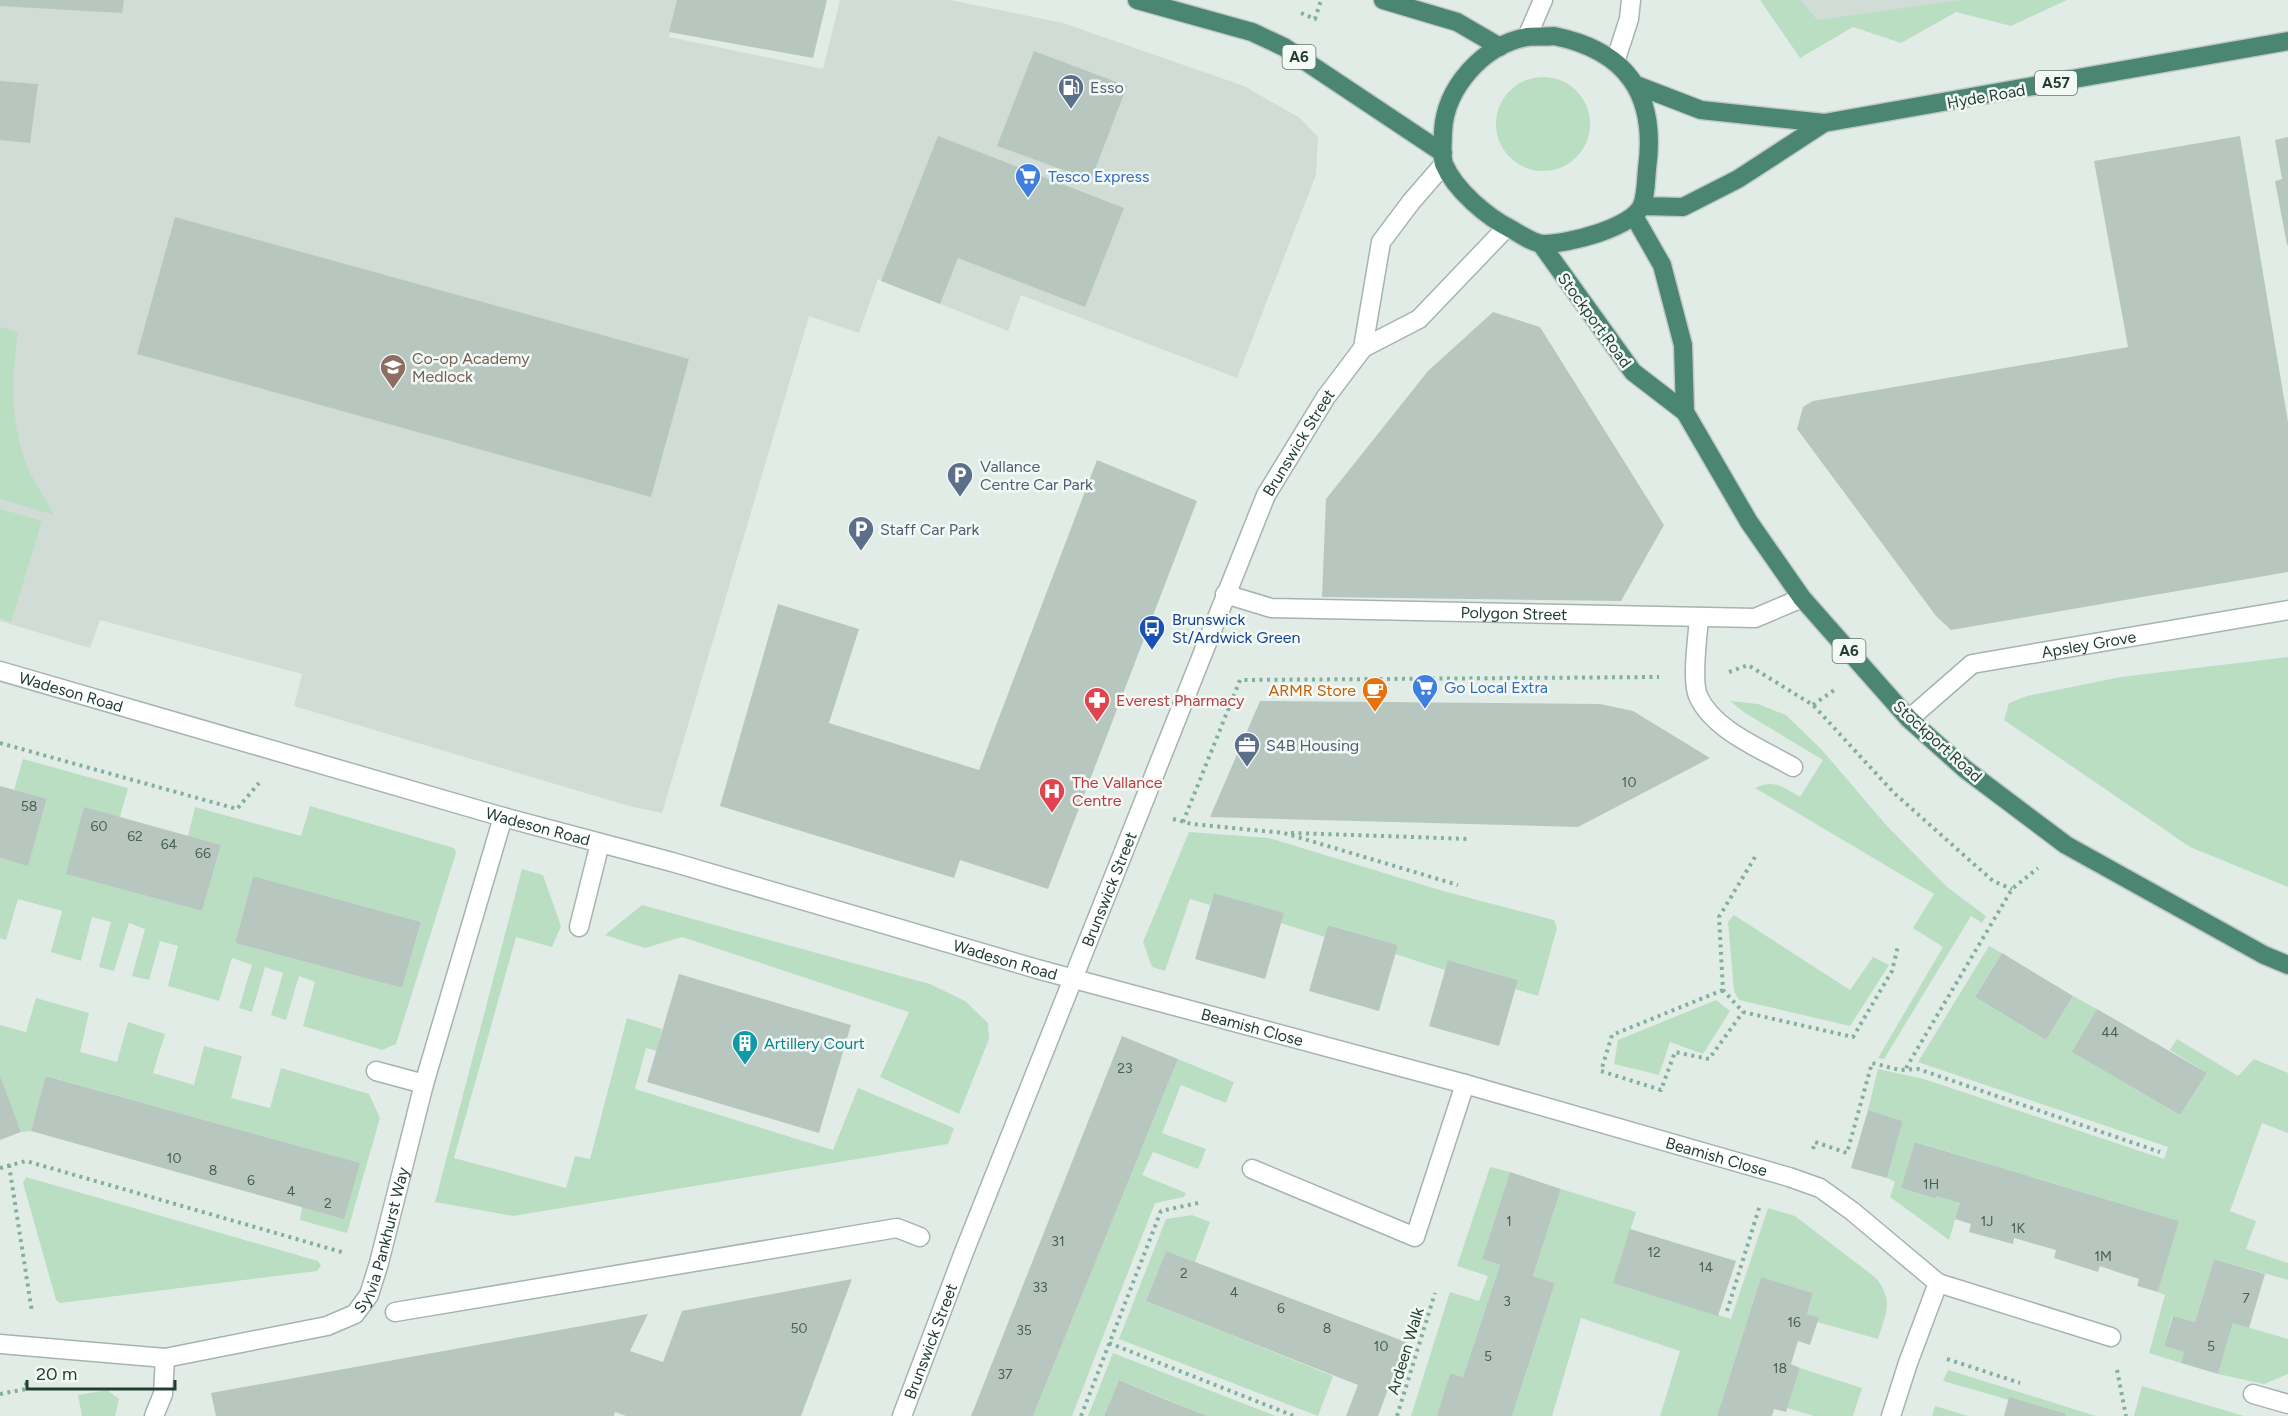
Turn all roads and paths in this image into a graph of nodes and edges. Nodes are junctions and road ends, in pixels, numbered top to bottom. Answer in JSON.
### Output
{"nodes":[{"id":1,"x":1137,"y":0,"type":"edge"},
{"id":2,"x":1321,"y":0,"type":"edge"},
{"id":3,"x":1383,"y":0,"type":"edge"},
{"id":4,"x":1543,"y":0,"type":"edge"},
{"id":5,"x":1631,"y":0,"type":"edge"},
{"id":6,"x":1294,"y":9,"type":"dead end"},
{"id":7,"x":1527,"y":37,"type":"junction"},
{"id":8,"x":2288,"y":41,"type":"edge"},
{"id":9,"x":1500,"y":47,"type":"junction"},
{"id":10,"x":1615,"y":62,"type":"junction"},
{"id":11,"x":1636,"y":85,"type":"junction"},
{"id":12,"x":1824,"y":123,"type":"junction"},
{"id":13,"x":1443,"y":158,"type":"junction"},
{"id":14,"x":1638,"y":211,"type":"junction"},
{"id":15,"x":1507,"y":227,"type":"junction"},
{"id":16,"x":1541,"y":244,"type":"junction"},
{"id":17,"x":1363,"y":348,"type":"junction"},
{"id":18,"x":1684,"y":412,"type":"junction"},
{"id":19,"x":1225,"y":594,"type":"junction"},
{"id":20,"x":1802,"y":598,"type":"junction"},
{"id":21,"x":2288,"y":610,"type":"edge"},
{"id":22,"x":1698,"y":617,"type":"junction"},
{"id":23,"x":1748,"y":665,"type":"dead end"},
{"id":24,"x":0,"y":671,"type":"edge"},
{"id":25,"x":1667,"y":677,"type":"dead end"},
{"id":26,"x":1909,"y":719,"type":"junction"},
{"id":27,"x":0,"y":743,"type":"edge"},
{"id":28,"x":1793,"y":767,"type":"dead end"},
{"id":29,"x":261,"y":780,"type":"dead end"},
{"id":30,"x":503,"y":817,"type":"junction"},
{"id":31,"x":1284,"y":832,"type":"junction"},
{"id":32,"x":1470,"y":839,"type":"dead end"},
{"id":33,"x":600,"y":843,"type":"junction"},
{"id":34,"x":1755,"y":857,"type":"dead end"},
{"id":35,"x":1458,"y":885,"type":"dead end"},
{"id":36,"x":579,"y":927,"type":"dead end"},
{"id":37,"x":1898,"y":946,"type":"dead end"},
{"id":38,"x":2288,"y":965,"type":"edge"},
{"id":39,"x":1075,"y":978,"type":"junction"},
{"id":40,"x":1724,"y":990,"type":"junction"},
{"id":41,"x":1743,"y":1012,"type":"junction"},
{"id":42,"x":1905,"y":1068,"type":"junction"},
{"id":43,"x":376,"y":1071,"type":"dead end"},
{"id":44,"x":424,"y":1084,"type":"junction"},
{"id":45,"x":1465,"y":1084,"type":"junction"},
{"id":46,"x":2160,"y":1152,"type":"dead end"},
{"id":47,"x":1812,"y":1156,"type":"dead end"},
{"id":48,"x":9,"y":1165,"type":"junction"},
{"id":49,"x":0,"y":1168,"type":"edge"},
{"id":50,"x":1252,"y":1169,"type":"dead end"},
{"id":51,"x":1763,"y":1196,"type":"dead end"},
{"id":52,"x":1198,"y":1203,"type":"dead end"},
{"id":53,"x":920,"y":1236,"type":"dead end"},
{"id":54,"x":348,"y":1254,"type":"dead end"},
{"id":55,"x":1938,"y":1283,"type":"junction"},
{"id":56,"x":1435,"y":1293,"type":"dead end"},
{"id":57,"x":1727,"y":1311,"type":"dead end"},
{"id":58,"x":395,"y":1312,"type":"dead end"},
{"id":59,"x":32,"y":1315,"type":"dead end"},
{"id":60,"x":2111,"y":1337,"type":"joint"},
{"id":61,"x":1109,"y":1343,"type":"junction"},
{"id":62,"x":0,"y":1344,"type":"edge"},
{"id":63,"x":1940,"y":1357,"type":"dead end"},
{"id":64,"x":165,"y":1358,"type":"junction"},
{"id":65,"x":27,"y":1377,"type":"dead end"},
{"id":66,"x":2020,"y":1383,"type":"dead end"},
{"id":67,"x":0,"y":1394,"type":"edge"},
{"id":68,"x":2253,"y":1394,"type":"dead end"},
{"id":69,"x":2288,"y":1404,"type":"edge"},
{"id":70,"x":154,"y":1416,"type":"edge"},
{"id":71,"x":902,"y":1416,"type":"edge"},
{"id":72,"x":1081,"y":1416,"type":"edge"},
{"id":73,"x":1294,"y":1416,"type":"edge"},
{"id":74,"x":1397,"y":1416,"type":"edge"},
{"id":75,"x":1892,"y":1416,"type":"edge"},
{"id":76,"x":2126,"y":1416,"type":"edge"}],
"edges":[{"from":1,"to":13,"type":"highway","number":"A6"},
{"from":2,"to":6,"type":"path"},
{"from":3,"to":9,"type":"highway"},
{"from":4,"to":7,"type":"street"},
{"from":5,"to":10,"type":"street"},
{"from":7,"to":9,"type":"highway"},
{"from":7,"to":10,"type":"highway"},
{"from":8,"to":12,"type":"highway","name":"Hyde Road","number":"A57"},
{"from":9,"to":13,"type":"highway"},
{"from":10,"to":11,"type":"highway"},
{"from":11,"to":12,"type":"highway","name":"Hyde Road","number":"A57"},
{"from":11,"to":14,"type":"highway"},
{"from":12,"to":14,"type":"highway","name":"Hyde Road","number":"A57"},
{"from":13,"to":15,"type":"highway","number":"A6"},
{"from":13,"to":17,"type":"street","name":"Brunswick Street"},
{"from":14,"to":16,"type":"highway"},
{"from":14,"to":18,"type":"highway","name":"Stockport Road","number":"A6"},
{"from":15,"to":16,"type":"highway","number":"A6"},
{"from":15,"to":17,"type":"street","name":"Brunswick Street"},
{"from":16,"to":18,"type":"highway","name":"Stockport Road","number":"A6"},
{"from":17,"to":19,"type":"street","name":"Brunswick Street"},
{"from":18,"to":20,"type":"highway","name":"Stockport Road","number":"A6"},
{"from":19,"to":22,"type":"street","name":"Polygon Street"},
{"from":19,"to":39,"type":"street","name":"Brunswick Street"},
{"from":20,"to":22,"type":"street","name":"Polygon Street"},
{"from":20,"to":26,"type":"highway","name":"Stockport Road","number":"A6"},
{"from":21,"to":26,"type":"street","name":"Apsley Grove"},
{"from":22,"to":28,"type":"street"},
{"from":23,"to":42,"type":"path"},
{"from":24,"to":30,"type":"street","name":"Wadeson Road"},
{"from":25,"to":31,"type":"path"},
{"from":26,"to":38,"type":"highway","name":"Stockport Road","number":"A6"},
{"from":27,"to":29,"type":"path"},
{"from":30,"to":33,"type":"street","name":"Wadeson Road"},
{"from":30,"to":44,"type":"street","name":"Sylvia Pankhurst Way"},
{"from":31,"to":32,"type":"path"},
{"from":31,"to":35,"type":"path"},
{"from":33,"to":36,"type":"street"},
{"from":33,"to":39,"type":"street","name":"Wadeson Road"},
{"from":34,"to":40,"type":"path"},
{"from":37,"to":41,"type":"path"},
{"from":39,"to":45,"type":"street","name":"Beamish Close"},
{"from":39,"to":71,"type":"street","name":"Brunswick Street"},
{"from":40,"to":41,"type":"path"},
{"from":40,"to":41,"type":"path"},
{"from":42,"to":46,"type":"path"},
{"from":42,"to":47,"type":"path"},
{"from":43,"to":44,"type":"street"},
{"from":44,"to":64,"type":"street","name":"Sylvia Pankhurst Way"},
{"from":45,"to":50,"type":"street"},
{"from":45,"to":55,"type":"street","name":"Beamish Close"},
{"from":48,"to":49,"type":"path"},
{"from":48,"to":54,"type":"path"},
{"from":48,"to":59,"type":"path"},
{"from":51,"to":57,"type":"path"},
{"from":52,"to":61,"type":"path"},
{"from":53,"to":58,"type":"street"},
{"from":55,"to":60,"type":"street","name":"Beamish Close"},
{"from":55,"to":75,"type":"street"},
{"from":56,"to":74,"type":"path","name":"Ardeen Walk"},
{"from":60,"to":76,"type":"path"},
{"from":61,"to":72,"type":"path"},
{"from":61,"to":73,"type":"path"},
{"from":62,"to":64,"type":"street","name":"Sylvia Pankhurst Way"},
{"from":63,"to":66,"type":"path"},
{"from":64,"to":70,"type":"street"},
{"from":65,"to":67,"type":"path"},
{"from":68,"to":69,"type":"street"}]}
